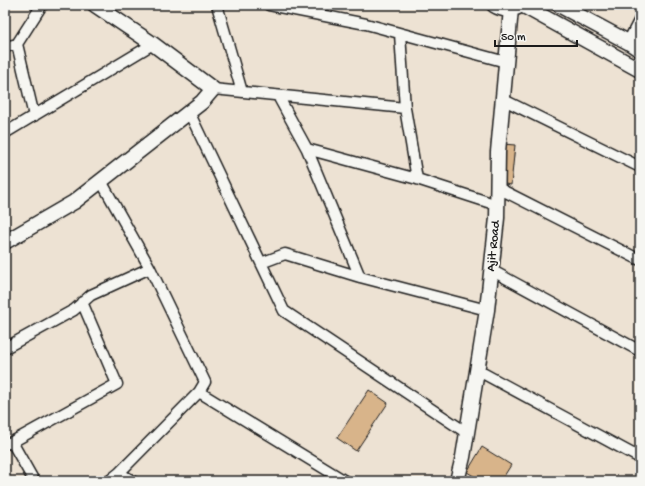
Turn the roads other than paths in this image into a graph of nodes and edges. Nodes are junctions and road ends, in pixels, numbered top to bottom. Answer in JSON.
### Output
{"nodes":[{"id":1,"x":42,"y":5,"type":"edge"},
{"id":2,"x":95,"y":5,"type":"edge"},
{"id":3,"x":217,"y":5,"type":"edge"},
{"id":4,"x":269,"y":5,"type":"edge"},
{"id":5,"x":494,"y":5,"type":"edge"},
{"id":6,"x":559,"y":5,"type":"edge"},
{"id":7,"x":518,"y":6,"type":"edge"},
{"id":8,"x":640,"y":19,"type":"edge"},
{"id":9,"x":400,"y":34,"type":"junction"},
{"id":10,"x":628,"y":42,"type":"junction"},
{"id":11,"x":17,"y":44,"type":"junction"},
{"id":12,"x":153,"y":44,"type":"junction"},
{"id":13,"x":5,"y":47,"type":"edge"},
{"id":14,"x":640,"y":50,"type":"edge"},
{"id":15,"x":506,"y":62,"type":"junction"},
{"id":16,"x":640,"y":70,"type":"edge"},
{"id":17,"x":213,"y":89,"type":"junction"},
{"id":18,"x":242,"y":92,"type":"junction"},
{"id":19,"x":278,"y":96,"type":"junction"},
{"id":20,"x":504,"y":100,"type":"junction"},
{"id":21,"x":405,"y":108,"type":"junction"},
{"id":22,"x":188,"y":112,"type":"junction"},
{"id":23,"x":34,"y":116,"type":"junction"},
{"id":24,"x":5,"y":133,"type":"edge"},
{"id":25,"x":306,"y":149,"type":"junction"},
{"id":26,"x":640,"y":167,"type":"edge"},
{"id":27,"x":417,"y":179,"type":"junction"},
{"id":28,"x":101,"y":181,"type":"junction"},
{"id":29,"x":498,"y":188,"type":"junction"},
{"id":30,"x":497,"y":205,"type":"junction"},
{"id":31,"x":5,"y":242,"type":"edge"},
{"id":32,"x":640,"y":260,"type":"edge"},
{"id":33,"x":261,"y":263,"type":"junction"},
{"id":34,"x":150,"y":268,"type":"junction"},
{"id":35,"x":491,"y":270,"type":"junction"},
{"id":36,"x":360,"y":277,"type":"junction"},
{"id":37,"x":82,"y":302,"type":"junction"},
{"id":38,"x":487,"y":310,"type":"junction"},
{"id":39,"x":5,"y":348,"type":"edge"},
{"id":40,"x":640,"y":351,"type":"edge"},
{"id":41,"x":477,"y":370,"type":"junction"},
{"id":42,"x":199,"y":392,"type":"junction"},
{"id":43,"x":467,"y":433,"type":"junction"},
{"id":44,"x":9,"y":443,"type":"edge"},
{"id":45,"x":640,"y":458,"type":"edge"},
{"id":46,"x":119,"y":473,"type":"junction"},
{"id":47,"x":34,"y":481,"type":"edge"},
{"id":48,"x":109,"y":481,"type":"edge"},
{"id":49,"x":133,"y":481,"type":"edge"},
{"id":50,"x":345,"y":481,"type":"edge"},
{"id":51,"x":457,"y":481,"type":"edge"}],
"edges":[{"from":1,"to":11,"type":"street"},
{"from":2,"to":12,"type":"street"},
{"from":3,"to":18,"type":"street"},
{"from":4,"to":9,"type":"street"},
{"from":5,"to":7,"type":"street"},
{"from":6,"to":10,"type":"street"},
{"from":7,"to":15,"type":"street","name":"Ajit Road"},
{"from":7,"to":16,"type":"street"},
{"from":8,"to":10,"type":"street"},
{"from":9,"to":15,"type":"street"},
{"from":9,"to":21,"type":"street"},
{"from":10,"to":14,"type":"street"},
{"from":11,"to":13,"type":"street"},
{"from":11,"to":23,"type":"street"},
{"from":12,"to":17,"type":"street"},
{"from":12,"to":23,"type":"street"},
{"from":15,"to":20,"type":"street","name":"Ajit Road"},
{"from":17,"to":18,"type":"street"},
{"from":17,"to":22,"type":"street"},
{"from":18,"to":19,"type":"street"},
{"from":19,"to":21,"type":"street"},
{"from":19,"to":25,"type":"street"},
{"from":20,"to":26,"type":"street"},
{"from":20,"to":29,"type":"street","name":"Ajit Road"},
{"from":21,"to":27,"type":"street"},
{"from":22,"to":28,"type":"street"},
{"from":22,"to":33,"type":"street"},
{"from":23,"to":24,"type":"street"},
{"from":25,"to":27,"type":"street"},
{"from":25,"to":36,"type":"street"},
{"from":27,"to":30,"type":"street"},
{"from":28,"to":31,"type":"street"},
{"from":28,"to":34,"type":"street"},
{"from":29,"to":30,"type":"street","name":"Ajit Road"},
{"from":29,"to":32,"type":"street"},
{"from":30,"to":35,"type":"street","name":"Ajit Road"},
{"from":33,"to":36,"type":"street"},
{"from":33,"to":43,"type":"street"},
{"from":34,"to":37,"type":"street"},
{"from":34,"to":42,"type":"street"},
{"from":35,"to":38,"type":"street","name":"Ajit Road"},
{"from":35,"to":40,"type":"street"},
{"from":36,"to":38,"type":"street"},
{"from":37,"to":39,"type":"street"},
{"from":37,"to":44,"type":"street"},
{"from":38,"to":41,"type":"street","name":"Ajit Road"},
{"from":41,"to":43,"type":"street","name":"Ajit Road"},
{"from":41,"to":45,"type":"street"},
{"from":42,"to":46,"type":"street"},
{"from":42,"to":50,"type":"street"},
{"from":43,"to":51,"type":"street","name":"Ajit Road"},
{"from":44,"to":47,"type":"street"},
{"from":46,"to":48,"type":"street"},
{"from":46,"to":49,"type":"street"}]}
